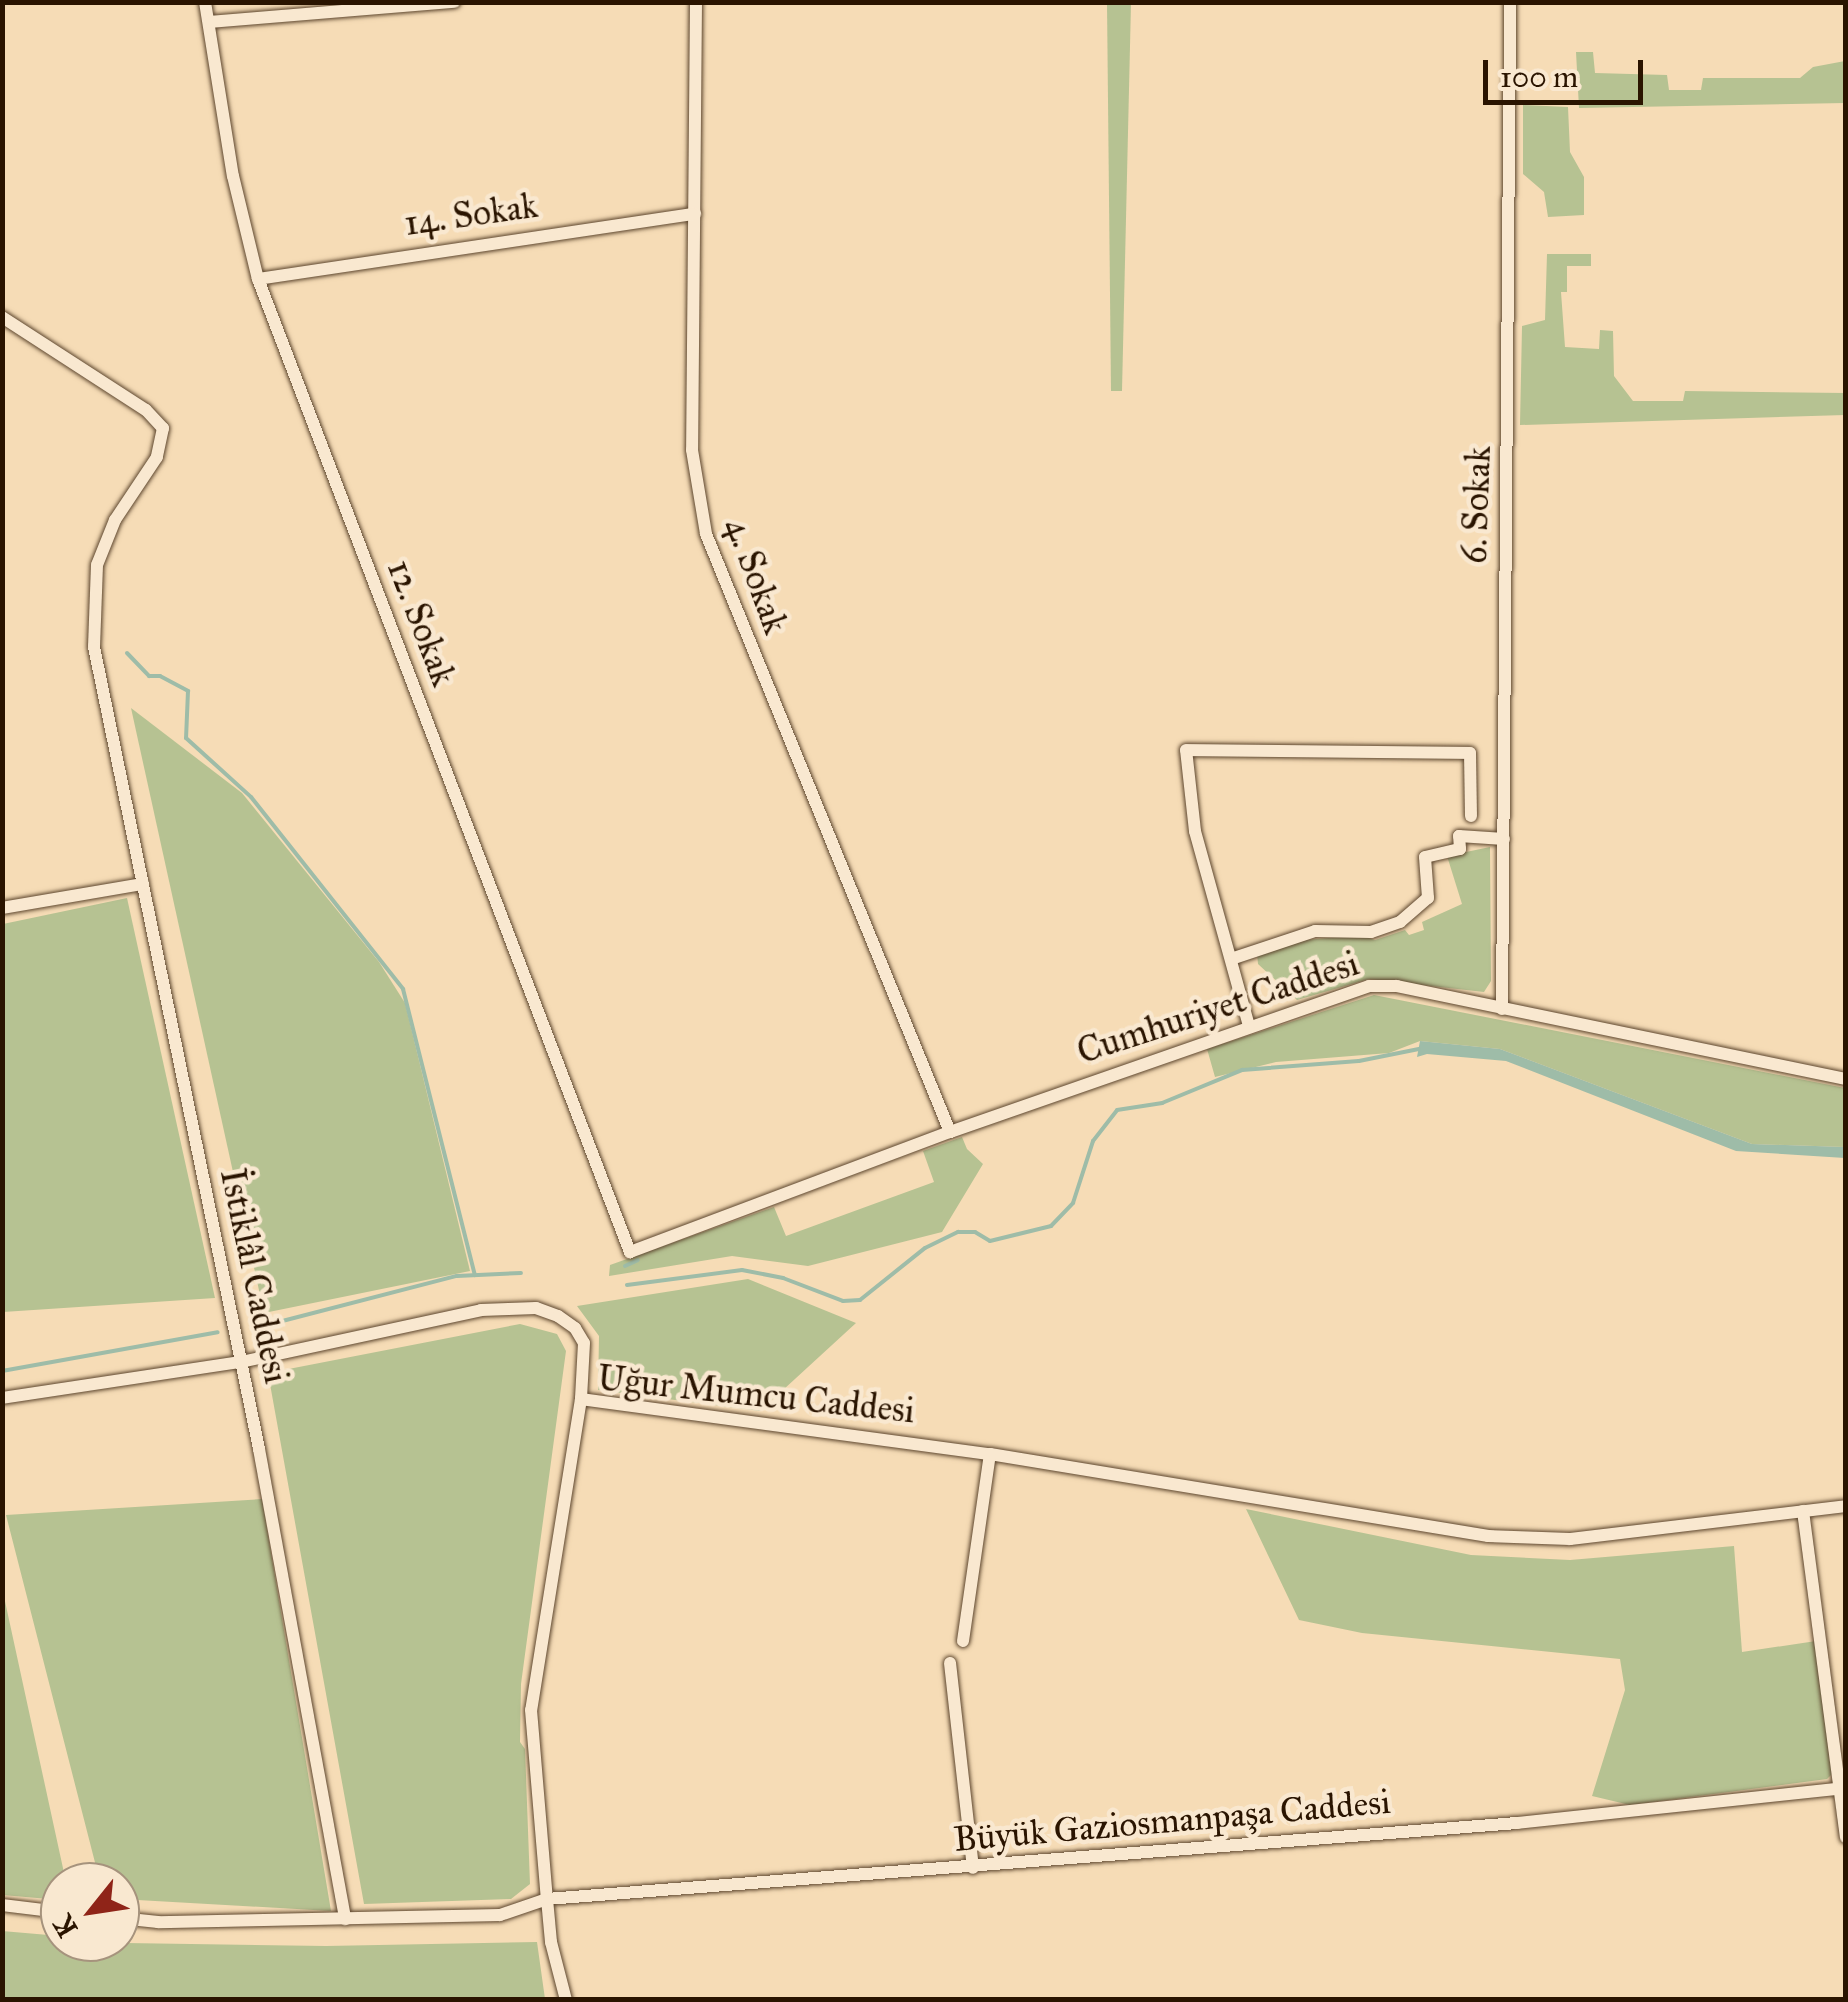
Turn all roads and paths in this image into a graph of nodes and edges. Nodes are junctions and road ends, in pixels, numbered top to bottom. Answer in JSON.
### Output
{"nodes":[{"id":1,"x":205,"y":2,"type":"edge"},
{"id":2,"x":454,"y":2,"type":"edge"},
{"id":3,"x":696,"y":2,"type":"edge"},
{"id":4,"x":1510,"y":2,"type":"edge"},
{"id":5,"x":208,"y":22,"type":"junction"},
{"id":6,"x":694,"y":214,"type":"junction"},
{"id":7,"x":258,"y":279,"type":"junction"},
{"id":8,"x":2,"y":318,"type":"edge"},
{"id":9,"x":1471,"y":816,"type":"dead end"},
{"id":10,"x":1504,"y":839,"type":"junction"},
{"id":11,"x":143,"y":884,"type":"junction"},
{"id":12,"x":2,"y":908,"type":"edge"},
{"id":13,"x":1231,"y":959,"type":"junction"},
{"id":14,"x":1502,"y":1010,"type":"junction"},
{"id":15,"x":1249,"y":1026,"type":"junction"},
{"id":16,"x":1846,"y":1079,"type":"edge"},
{"id":17,"x":950,"y":1132,"type":"junction"},
{"id":18,"x":630,"y":1252,"type":"joint"},
{"id":19,"x":241,"y":1362,"type":"junction"},
{"id":20,"x":2,"y":1398,"type":"edge"},
{"id":21,"x":580,"y":1399,"type":"junction"},
{"id":22,"x":990,"y":1454,"type":"junction"},
{"id":23,"x":1846,"y":1506,"type":"edge"},
{"id":24,"x":1802,"y":1511,"type":"junction"},
{"id":25,"x":963,"y":1641,"type":"dead end"},
{"id":26,"x":950,"y":1664,"type":"dead end"},
{"id":27,"x":1843,"y":1789,"type":"edge"},
{"id":28,"x":1846,"y":1837,"type":"edge"},
{"id":29,"x":973,"y":1868,"type":"junction"},
{"id":30,"x":547,"y":1900,"type":"junction"},
{"id":31,"x":2,"y":1905,"type":"edge"},
{"id":32,"x":40,"y":1910,"type":"edge"},
{"id":33,"x":345,"y":1919,"type":"junction"},
{"id":34,"x":140,"y":1920,"type":"edge"},
{"id":35,"x":566,"y":2000,"type":"edge"}],
"edges":[{"from":1,"to":5,"type":"street","name":"12. Sokak"},
{"from":2,"to":5,"type":"street"},
{"from":3,"to":6,"type":"street","name":"4. Sokak"},
{"from":4,"to":10,"type":"street","name":"6. Sokak"},
{"from":5,"to":7,"type":"street","name":"12. Sokak"},
{"from":6,"to":7,"type":"street","name":"14. Sokak"},
{"from":6,"to":17,"type":"street","name":"4. Sokak"},
{"from":7,"to":18,"type":"street","name":"12. Sokak"},
{"from":8,"to":11,"type":"street","name":"İstiklâl Caddesi"},
{"from":9,"to":13,"type":"street"},
{"from":10,"to":13,"type":"street"},
{"from":10,"to":14,"type":"street","name":"6. Sokak"},
{"from":11,"to":12,"type":"street"},
{"from":11,"to":19,"type":"street","name":"İstiklâl Caddesi"},
{"from":13,"to":15,"type":"street"},
{"from":14,"to":15,"type":"street","name":"Cumhuriyet Caddesi"},
{"from":14,"to":16,"type":"street","name":"Cumhuriyet Caddesi"},
{"from":15,"to":17,"type":"street","name":"Cumhuriyet Caddesi"},
{"from":17,"to":18,"type":"street","name":"Cumhuriyet Caddesi"},
{"from":19,"to":20,"type":"street"},
{"from":19,"to":21,"type":"street"},
{"from":19,"to":33,"type":"street","name":"İstiklâl Caddesi"},
{"from":21,"to":22,"type":"street","name":"Uğur Mumcu Caddesi"},
{"from":21,"to":30,"type":"street","name":"Uğur Mumcu Caddesi"},
{"from":22,"to":24,"type":"street","name":"Uğur Mumcu Caddesi"},
{"from":22,"to":25,"type":"street"},
{"from":23,"to":24,"type":"street","name":"Uğur Mumcu Caddesi"},
{"from":24,"to":27,"type":"street"},
{"from":26,"to":29,"type":"street"},
{"from":27,"to":28,"type":"street"},
{"from":27,"to":29,"type":"street","name":"Büyük Gaziosmanpaşa Caddesi"},
{"from":29,"to":30,"type":"street","name":"Büyük Gaziosmanpaşa Caddesi"},
{"from":30,"to":33,"type":"street"},
{"from":30,"to":35,"type":"street","name":"Uğur Mumcu Caddesi"},
{"from":31,"to":32,"type":"street"},
{"from":33,"to":34,"type":"street"}]}
